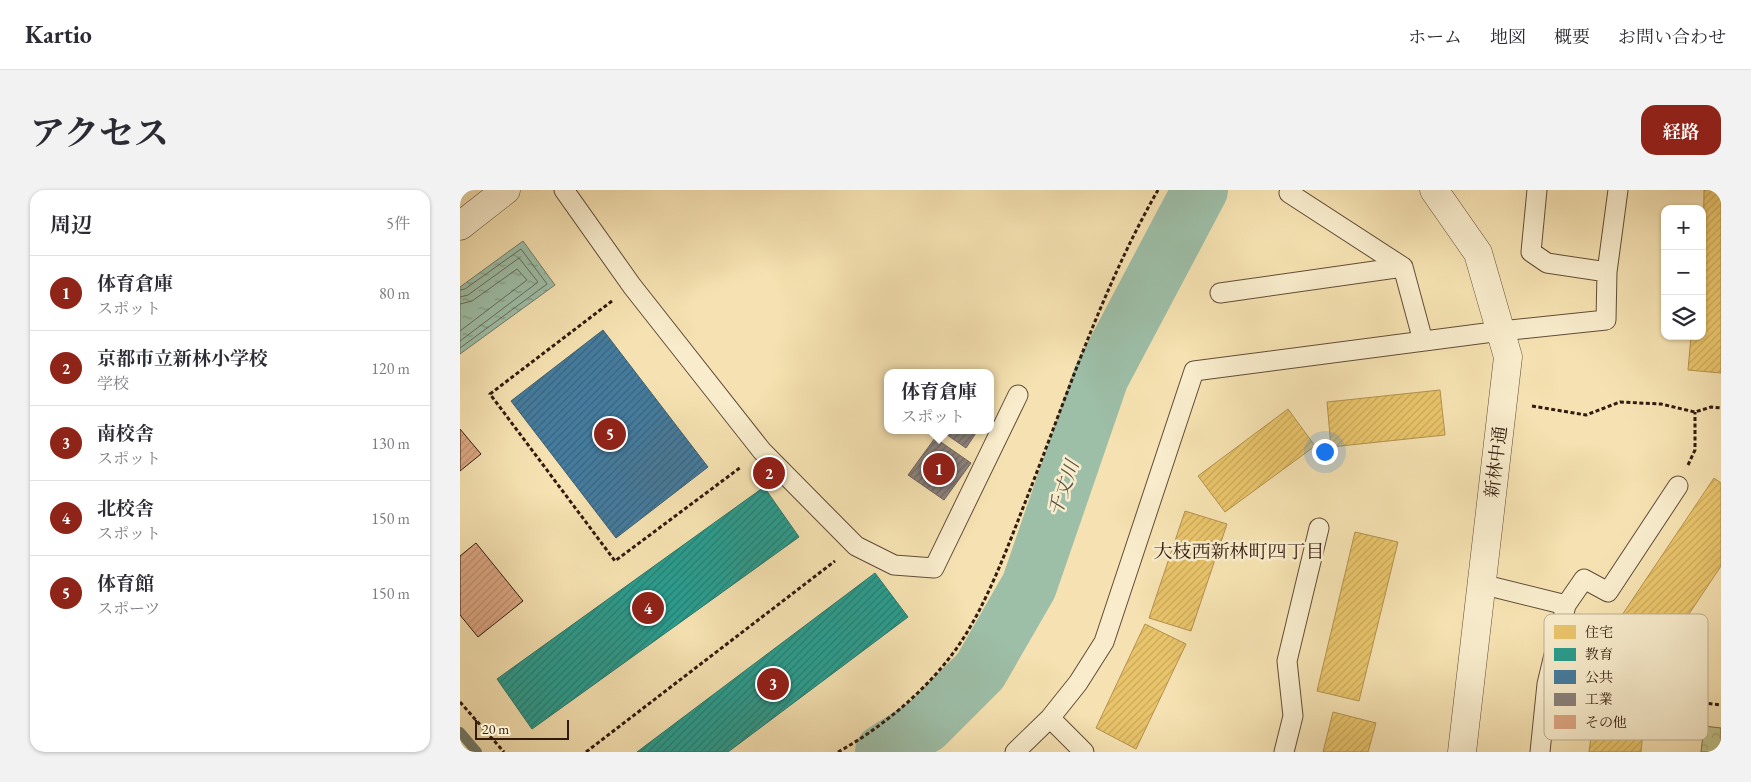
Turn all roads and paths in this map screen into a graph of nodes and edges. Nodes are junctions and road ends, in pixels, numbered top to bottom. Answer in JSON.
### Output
{"nodes":[{"id":1,"x":506,"y":190,"type":"edge"},
{"id":2,"x":564,"y":190,"type":"edge"},
{"id":3,"x":1158,"y":190,"type":"edge"},
{"id":4,"x":1537,"y":190,"type":"edge"},
{"id":5,"x":1618,"y":190,"type":"edge"},
{"id":6,"x":1439,"y":193,"type":"edge"},
{"id":7,"x":1289,"y":194,"type":"dead end"},
{"id":8,"x":460,"y":226,"type":"edge"},
{"id":9,"x":1403,"y":267,"type":"junction"},
{"id":10,"x":1607,"y":272,"type":"junction"},
{"id":11,"x":632,"y":286,"type":"junction"},
{"id":12,"x":1220,"y":293,"type":"dead end"},
{"id":13,"x":1501,"y":331,"type":"junction"},
{"id":14,"x":1423,"y":341,"type":"junction"},
{"id":15,"x":1018,"y":395,"type":"dead end"},
{"id":16,"x":1502,"y":408,"type":"junction"},
{"id":17,"x":1721,"y":408,"type":"edge"},
{"id":18,"x":1695,"y":412,"type":"junction"},
{"id":19,"x":762,"y":451,"type":"junction"},
{"id":20,"x":1678,"y":486,"type":"joint"},
{"id":21,"x":1319,"y":528,"type":"dead end"},
{"id":22,"x":856,"y":546,"type":"junction"},
{"id":23,"x":1482,"y":584,"type":"junction"},
{"id":24,"x":1566,"y":605,"type":"junction"},
{"id":25,"x":1564,"y":614,"type":"edge"},
{"id":26,"x":460,"y":702,"type":"edge"},
{"id":27,"x":1708,"y":704,"type":"edge"},
{"id":28,"x":1721,"y":706,"type":"edge"},
{"id":29,"x":1544,"y":713,"type":"edge"},
{"id":30,"x":1050,"y":718,"type":"junction"},
{"id":31,"x":504,"y":752,"type":"edge"},
{"id":32,"x":586,"y":752,"type":"edge"},
{"id":33,"x":838,"y":752,"type":"edge"},
{"id":34,"x":1015,"y":752,"type":"edge"},
{"id":35,"x":1084,"y":752,"type":"edge"},
{"id":36,"x":1284,"y":752,"type":"edge"},
{"id":37,"x":1462,"y":752,"type":"edge"},
{"id":38,"x":1540,"y":752,"type":"edge"}],
"edges":[{"from":1,"to":8,"type":"street"},
{"from":2,"to":11,"type":"lane"},
{"from":3,"to":33,"type":"path"},
{"from":4,"to":10,"type":"lane"},
{"from":5,"to":10,"type":"lane"},
{"from":6,"to":13,"type":"street","name":"新林中通"},
{"from":7,"to":9,"type":"lane"},
{"from":9,"to":12,"type":"lane"},
{"from":9,"to":14,"type":"lane"},
{"from":10,"to":13,"type":"lane"},
{"from":11,"to":19,"type":"lane"},
{"from":11,"to":19,"type":"path"},
{"from":13,"to":14,"type":"lane"},
{"from":13,"to":16,"type":"street","name":"新林中通"},
{"from":14,"to":30,"type":"lane"},
{"from":15,"to":22,"type":"lane"},
{"from":16,"to":18,"type":"path"},
{"from":16,"to":23,"type":"street","name":"新林中通"},
{"from":17,"to":18,"type":"path"},
{"from":18,"to":20,"type":"path"},
{"from":19,"to":22,"type":"lane"},
{"from":20,"to":24,"type":"lane"},
{"from":21,"to":36,"type":"lane"},
{"from":22,"to":32,"type":"path"},
{"from":23,"to":24,"type":"lane"},
{"from":23,"to":37,"type":"street","name":"新林中通"},
{"from":24,"to":25,"type":"lane"},
{"from":26,"to":31,"type":"path"},
{"from":27,"to":28,"type":"path"},
{"from":29,"to":38,"type":"lane"},
{"from":30,"to":34,"type":"lane"},
{"from":30,"to":35,"type":"lane"}]}
